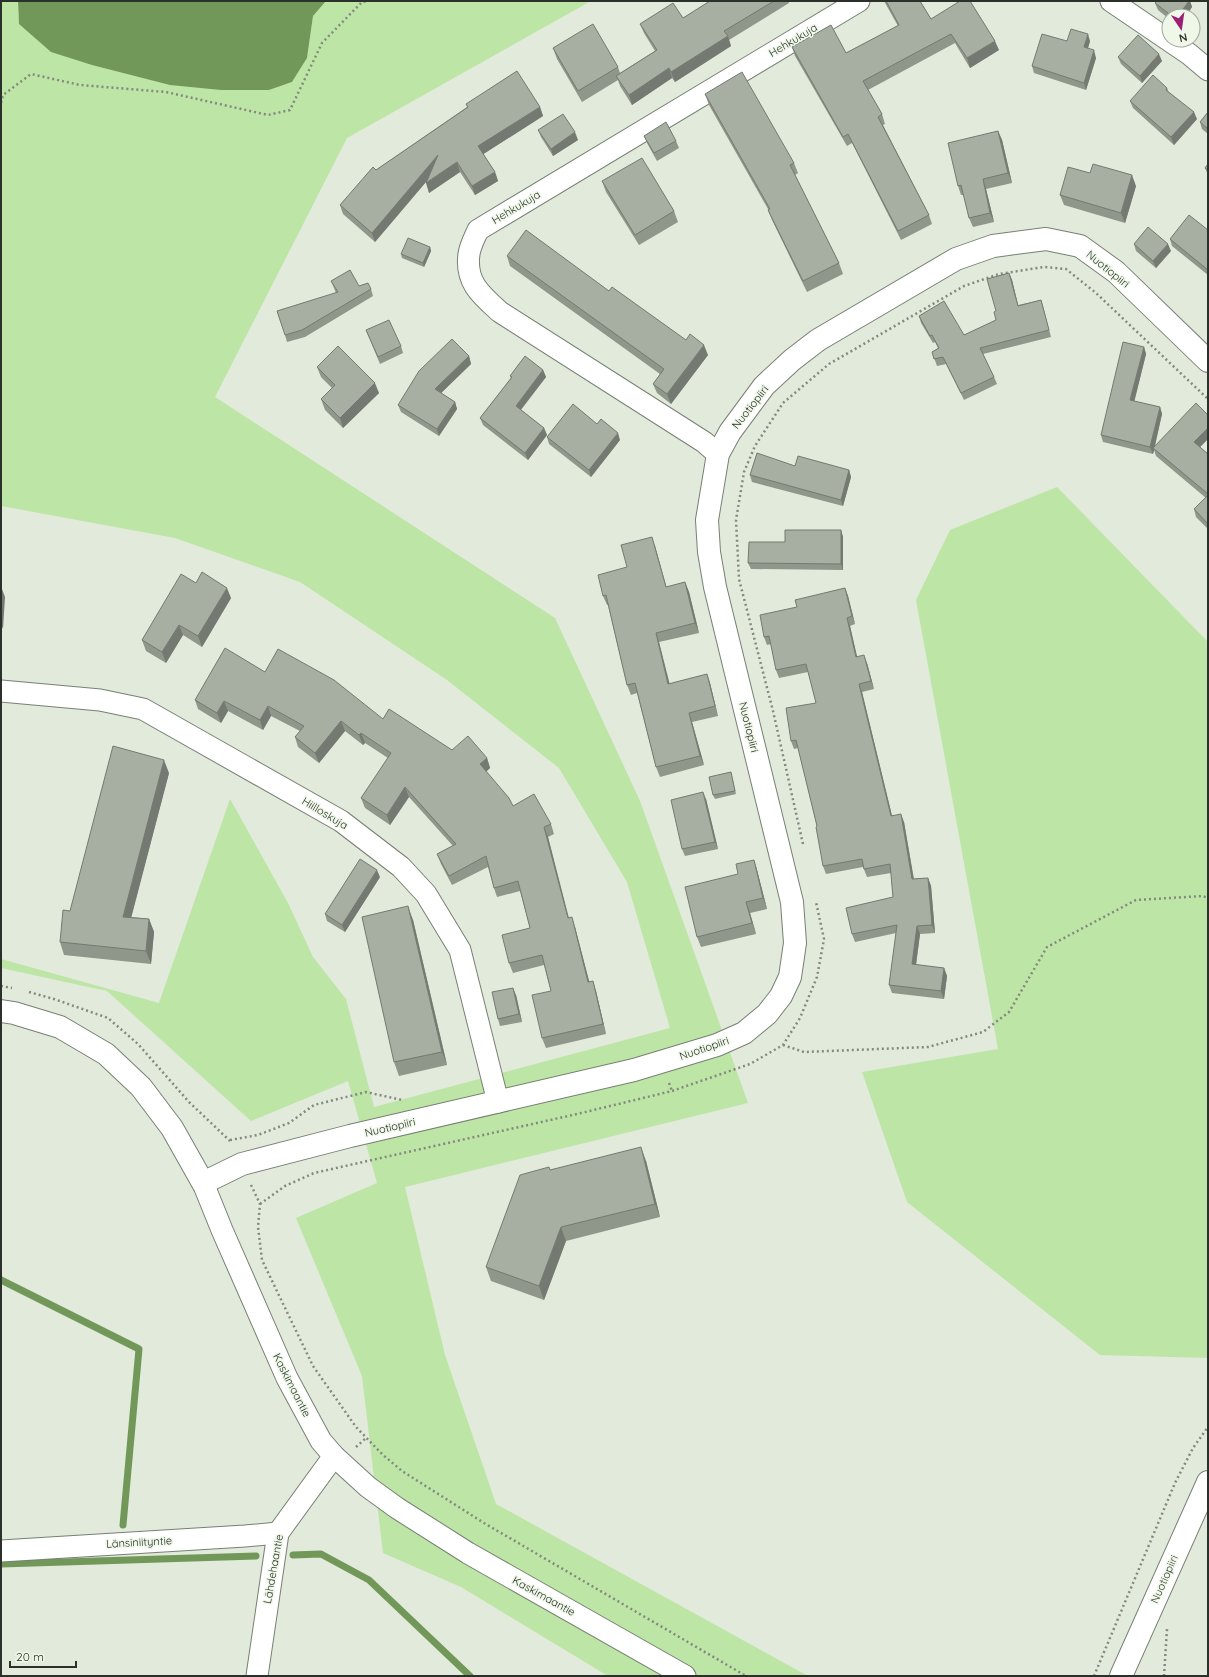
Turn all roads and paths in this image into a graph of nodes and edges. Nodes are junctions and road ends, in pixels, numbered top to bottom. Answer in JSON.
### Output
{"nodes":[{"id":1,"x":368,"y":1,"type":"edge"},
{"id":2,"x":859,"y":1,"type":"edge"},
{"id":3,"x":1111,"y":1,"type":"edge"},
{"id":4,"x":1208,"y":70,"type":"edge"},
{"id":5,"x":1,"y":103,"type":"edge"},
{"id":6,"x":1208,"y":361,"type":"edge"},
{"id":7,"x":718,"y":454,"type":"junction"},
{"id":8,"x":1,"y":691,"type":"edge"},
{"id":9,"x":1208,"y":898,"type":"edge"},
{"id":10,"x":1,"y":1011,"type":"edge"},
{"id":11,"x":783,"y":1045,"type":"dead end"},
{"id":12,"x":498,"y":1102,"type":"junction"},
{"id":13,"x":203,"y":1183,"type":"junction"},
{"id":14,"x":262,"y":1260,"type":"dead end"},
{"id":15,"x":1208,"y":1427,"type":"edge"},
{"id":16,"x":334,"y":1456,"type":"junction"},
{"id":17,"x":1208,"y":1482,"type":"edge"},
{"id":18,"x":278,"y":1533,"type":"junction"},
{"id":19,"x":1,"y":1551,"type":"edge"},
{"id":20,"x":1167,"y":1623,"type":"dead end"},
{"id":21,"x":257,"y":1676,"type":"edge"},
{"id":22,"x":685,"y":1676,"type":"edge"},
{"id":23,"x":746,"y":1676,"type":"edge"},
{"id":24,"x":1094,"y":1676,"type":"edge"},
{"id":25,"x":1121,"y":1676,"type":"edge"},
{"id":26,"x":1164,"y":1676,"type":"edge"}],
"edges":[{"from":1,"to":5,"type":"path"},
{"from":2,"to":7,"type":"street","name":"Hehkukuja"},
{"from":3,"to":4,"type":"street"},
{"from":6,"to":7,"type":"street","name":"Nuotiopiiri"},
{"from":7,"to":12,"type":"street","name":"Nuotiopiiri"},
{"from":8,"to":12,"type":"street","name":"Hiilloskuja"},
{"from":9,"to":11,"type":"path"},
{"from":10,"to":13,"type":"street","name":"Kaskimaantie"},
{"from":12,"to":13,"type":"street","name":"Nuotiopiiri"},
{"from":13,"to":16,"type":"street","name":"Kaskimaantie"},
{"from":14,"to":23,"type":"path"},
{"from":15,"to":24,"type":"path"},
{"from":16,"to":18,"type":"street","name":"Lähdehaantie"},
{"from":16,"to":22,"type":"street","name":"Kaskimaantie"},
{"from":17,"to":25,"type":"street","name":"Nuotiopiiri"},
{"from":18,"to":19,"type":"street","name":"Länsiniityntie"},
{"from":18,"to":21,"type":"street","name":"Lähdehaantie"},
{"from":20,"to":26,"type":"path"}]}
